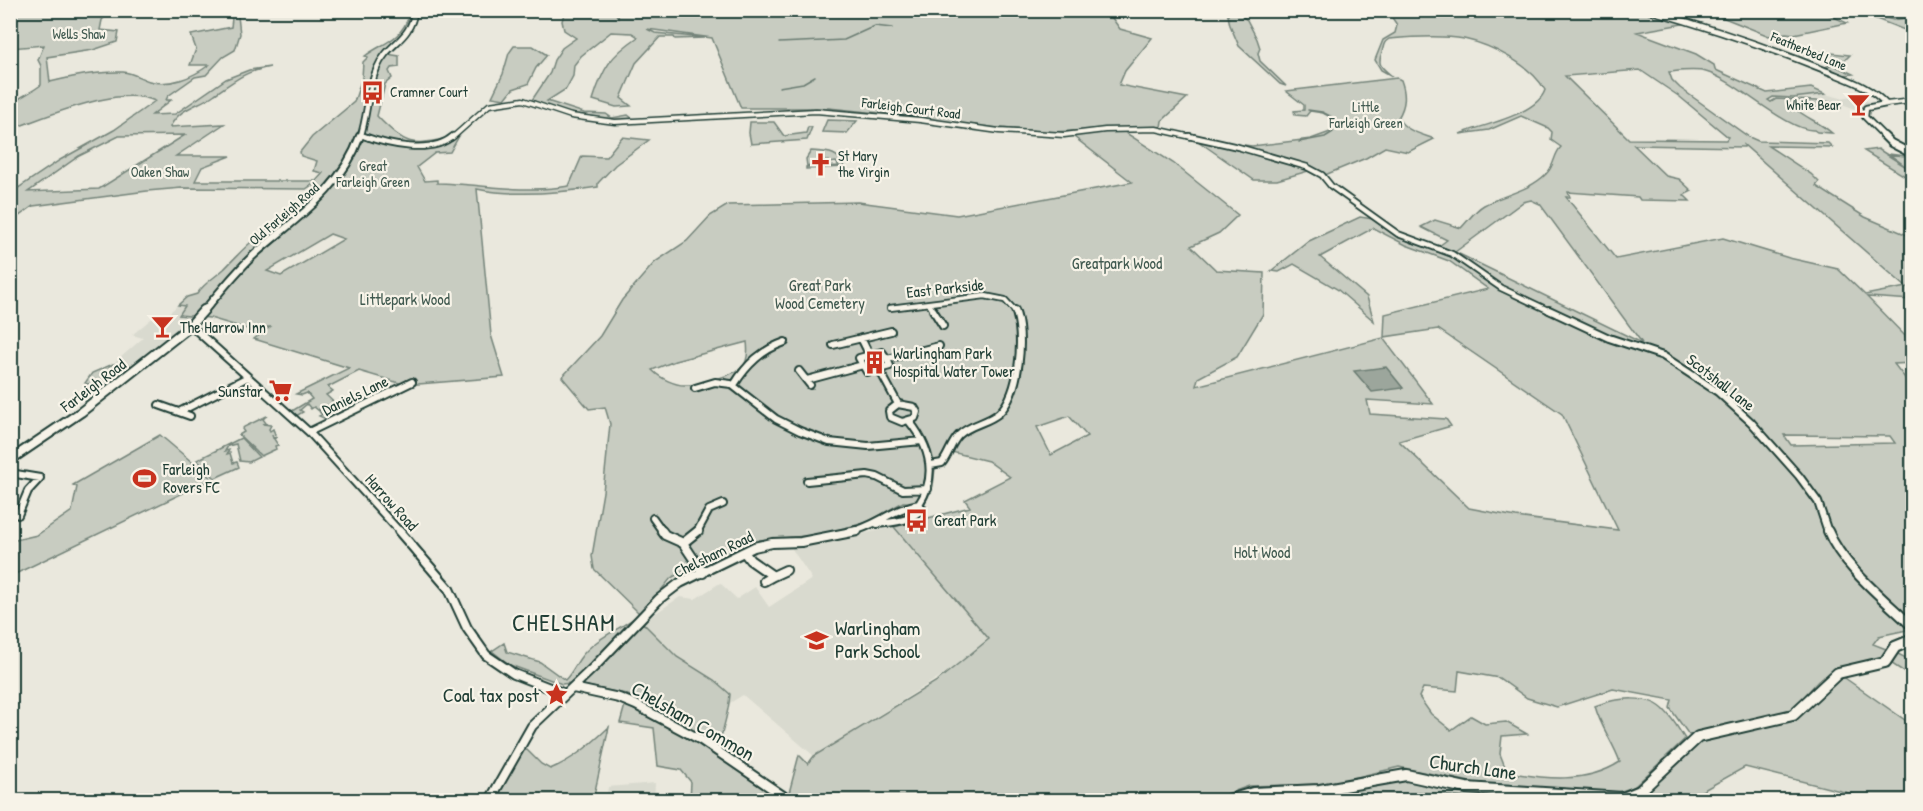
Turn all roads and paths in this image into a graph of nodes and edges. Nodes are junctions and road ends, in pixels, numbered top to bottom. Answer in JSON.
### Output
{"nodes":[{"id":1,"x":415,"y":10,"type":"edge"},
{"id":2,"x":1648,"y":10,"type":"edge"},
{"id":3,"x":1884,"y":101,"type":"junction"},
{"id":4,"x":1912,"y":101,"type":"edge"},
{"id":5,"x":359,"y":138,"type":"junction"},
{"id":6,"x":1912,"y":154,"type":"edge"},
{"id":7,"x":1439,"y":250,"type":"joint"},
{"id":8,"x":929,"y":304,"type":"junction"},
{"id":9,"x":890,"y":308,"type":"dead end"},
{"id":10,"x":943,"y":326,"type":"dead end"},
{"id":11,"x":189,"y":327,"type":"junction"},
{"id":12,"x":891,"y":331,"type":"dead end"},
{"id":13,"x":861,"y":338,"type":"junction"},
{"id":14,"x":785,"y":342,"type":"dead end"},
{"id":15,"x":833,"y":345,"type":"dead end"},
{"id":16,"x":939,"y":346,"type":"dead end"},
{"id":17,"x":870,"y":356,"type":"junction"},
{"id":18,"x":887,"y":360,"type":"junction"},
{"id":19,"x":863,"y":365,"type":"junction"},
{"id":20,"x":879,"y":369,"type":"junction"},
{"id":21,"x":800,"y":371,"type":"dead end"},
{"id":22,"x":249,"y":379,"type":"junction"},
{"id":23,"x":412,"y":381,"type":"dead end"},
{"id":24,"x":734,"y":385,"type":"junction"},
{"id":25,"x":694,"y":388,"type":"dead end"},
{"id":26,"x":898,"y":404,"type":"junction"},
{"id":27,"x":159,"y":405,"type":"dead end"},
{"id":28,"x":181,"y":411,"type":"junction"},
{"id":29,"x":190,"y":416,"type":"dead end"},
{"id":30,"x":909,"y":421,"type":"junction"},
{"id":31,"x":309,"y":432,"type":"junction"},
{"id":32,"x":921,"y":441,"type":"junction"},
{"id":33,"x":10,"y":460,"type":"edge"},
{"id":34,"x":931,"y":465,"type":"junction"},
{"id":35,"x":10,"y":473,"type":"edge"},
{"id":36,"x":807,"y":481,"type":"dead end"},
{"id":37,"x":928,"y":489,"type":"junction"},
{"id":38,"x":707,"y":499,"type":"dead end"},
{"id":39,"x":723,"y":504,"type":"dead end"},
{"id":40,"x":919,"y":504,"type":"junction"},
{"id":41,"x":712,"y":506,"type":"junction"},
{"id":42,"x":18,"y":515,"type":"dead end"},
{"id":43,"x":653,"y":518,"type":"dead end"},
{"id":44,"x":873,"y":524,"type":"junction"},
{"id":45,"x":683,"y":543,"type":"junction"},
{"id":46,"x":744,"y":552,"type":"junction"},
{"id":47,"x":786,"y":570,"type":"dead end"},
{"id":48,"x":702,"y":573,"type":"junction"},
{"id":49,"x":773,"y":576,"type":"junction"},
{"id":50,"x":764,"y":581,"type":"dead end"},
{"id":51,"x":1912,"y":626,"type":"edge"},
{"id":52,"x":1912,"y":640,"type":"edge"},
{"id":53,"x":573,"y":688,"type":"junction"},
{"id":54,"x":565,"y":694,"type":"junction"},
{"id":55,"x":490,"y":801,"type":"edge"},
{"id":56,"x":789,"y":801,"type":"edge"},
{"id":57,"x":1230,"y":801,"type":"edge"}],
"edges":[{"from":1,"to":5,"type":"street","name":"Old Farleigh Road"},
{"from":2,"to":3,"type":"street","name":"Featherbed Lane"},
{"from":3,"to":4,"type":"street"},
{"from":3,"to":6,"type":"street"},
{"from":5,"to":7,"type":"street","name":"Farleigh Court Road"},
{"from":5,"to":11,"type":"street","name":"Old Farleigh Road"},
{"from":7,"to":51,"type":"street","name":"Scotshall Lane"},
{"from":8,"to":9,"type":"street","name":"East Parkside"},
{"from":8,"to":10,"type":"street"},
{"from":8,"to":34,"type":"street","name":"East Parkside"},
{"from":11,"to":22,"type":"street","name":"Harrow Road"},
{"from":11,"to":33,"type":"street","name":"Farleigh Road"},
{"from":12,"to":13,"type":"street"},
{"from":13,"to":15,"type":"street"},
{"from":13,"to":17,"type":"street"},
{"from":14,"to":24,"type":"street"},
{"from":16,"to":18,"type":"street"},
{"from":17,"to":18,"type":"street"},
{"from":17,"to":19,"type":"street"},
{"from":18,"to":20,"type":"street"},
{"from":19,"to":20,"type":"street"},
{"from":19,"to":21,"type":"street"},
{"from":20,"to":26,"type":"street"},
{"from":22,"to":28,"type":"street"},
{"from":22,"to":31,"type":"street","name":"Harrow Road"},
{"from":23,"to":31,"type":"street","name":"Daniels Lane"},
{"from":24,"to":25,"type":"street"},
{"from":24,"to":32,"type":"street"},
{"from":26,"to":30,"type":"street"},
{"from":26,"to":30,"type":"street"},
{"from":27,"to":28,"type":"street"},
{"from":28,"to":29,"type":"street"},
{"from":30,"to":32,"type":"street","name":"Chelsham Road"},
{"from":31,"to":54,"type":"street","name":"Harrow Road"},
{"from":32,"to":34,"type":"street","name":"Chelsham Road"},
{"from":34,"to":37,"type":"street","name":"Chelsham Road"},
{"from":35,"to":42,"type":"street"},
{"from":36,"to":37,"type":"street"},
{"from":37,"to":40,"type":"street","name":"Chelsham Road"},
{"from":38,"to":41,"type":"street"},
{"from":39,"to":41,"type":"street"},
{"from":40,"to":44,"type":"street","name":"Chelsham Road"},
{"from":40,"to":44,"type":"street","name":"Chelsham Road"},
{"from":41,"to":45,"type":"street"},
{"from":43,"to":45,"type":"street"},
{"from":44,"to":46,"type":"street","name":"Chelsham Road"},
{"from":45,"to":48,"type":"street"},
{"from":46,"to":48,"type":"street","name":"Chelsham Road"},
{"from":46,"to":49,"type":"street"},
{"from":47,"to":49,"type":"street"},
{"from":48,"to":53,"type":"street","name":"Chelsham Road"},
{"from":49,"to":50,"type":"street"},
{"from":52,"to":57,"type":"street","name":"Church Lane"},
{"from":53,"to":54,"type":"street"},
{"from":53,"to":56,"type":"street","name":"Chelsham Common"},
{"from":54,"to":55,"type":"street"}]}
